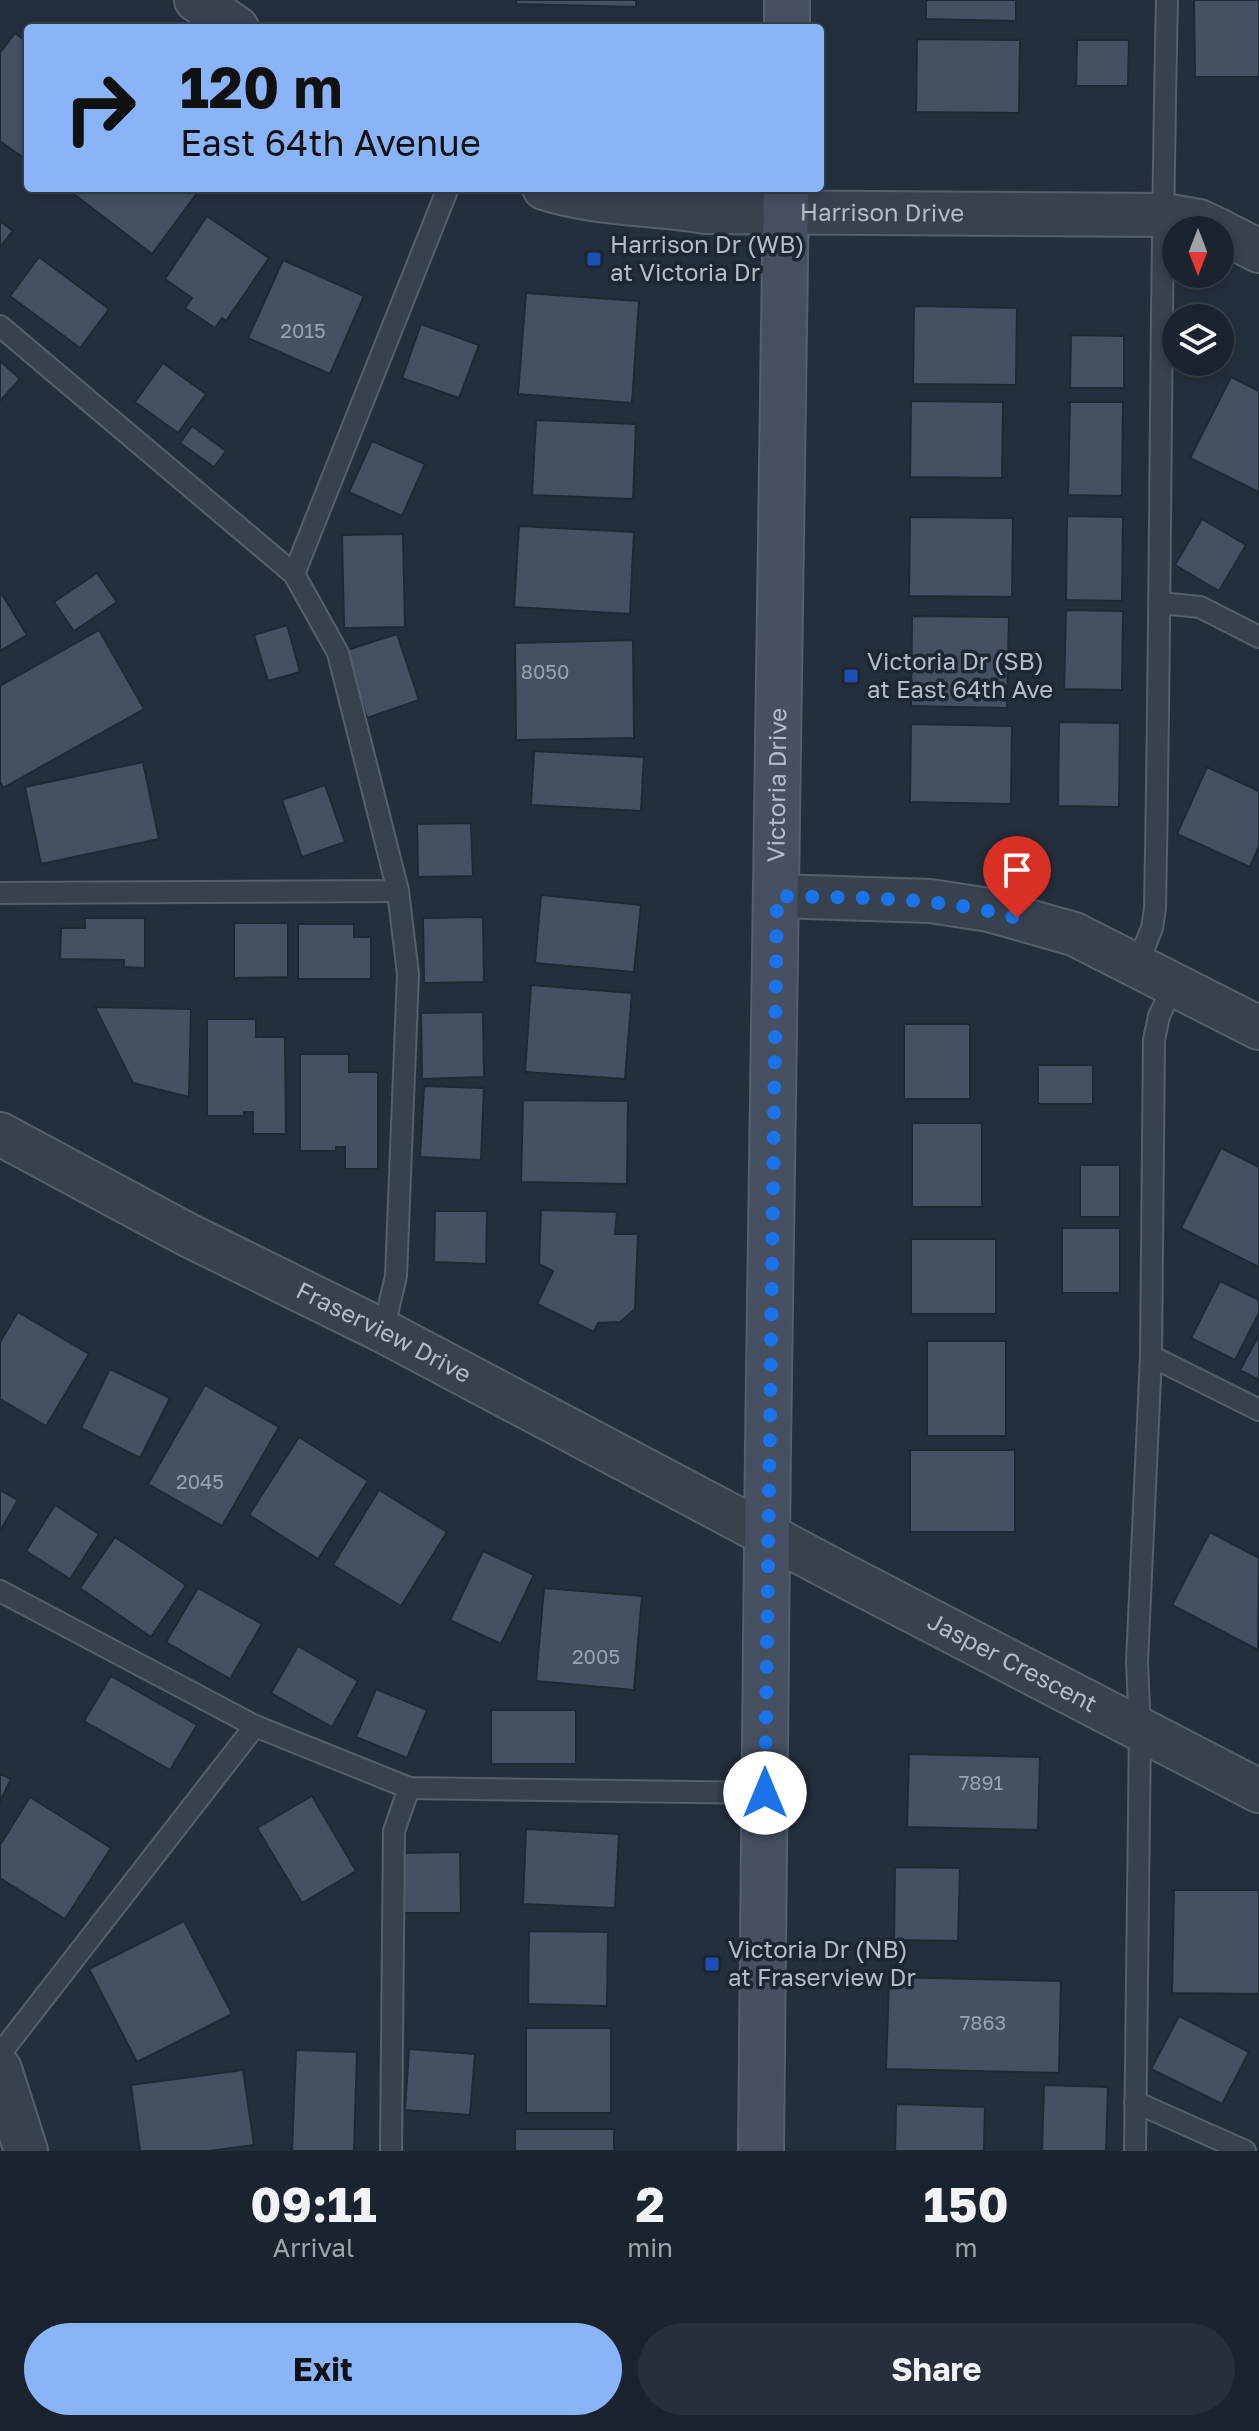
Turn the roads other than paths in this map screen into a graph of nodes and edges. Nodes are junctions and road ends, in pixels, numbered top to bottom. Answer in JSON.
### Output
{"nodes":[{"id":1,"x":196,"y":0,"type":"edge"},
{"id":2,"x":787,"y":0,"type":"edge"},
{"id":3,"x":1167,"y":0,"type":"edge"},
{"id":4,"x":231,"y":24,"type":"edge"},
{"id":5,"x":787,"y":24,"type":"edge"},
{"id":6,"x":446,"y":192,"type":"edge"},
{"id":7,"x":557,"y":192,"type":"edge"},
{"id":8,"x":786,"y":201,"type":"edge"},
{"id":9,"x":1164,"y":215,"type":"junction"},
{"id":10,"x":1170,"y":216,"type":"edge"},
{"id":11,"x":1234,"y":238,"type":"edge"},
{"id":12,"x":1259,"y":251,"type":"edge"},
{"id":13,"x":0,"y":326,"type":"edge"},
{"id":14,"x":294,"y":574,"type":"junction"},
{"id":15,"x":1161,"y":603,"type":"junction"},
{"id":16,"x":1259,"y":637,"type":"edge"},
{"id":17,"x":398,"y":891,"type":"junction"},
{"id":18,"x":0,"y":893,"type":"edge"},
{"id":19,"x":777,"y":896,"type":"junction"},
{"id":20,"x":1137,"y":965,"type":"junction"},
{"id":21,"x":1174,"y":985,"type":"junction"},
{"id":22,"x":1259,"y":1028,"type":"edge"},
{"id":23,"x":0,"y":1134,"type":"edge"},
{"id":24,"x":383,"y":1331,"type":"junction"},
{"id":25,"x":1151,"y":1356,"type":"junction"},
{"id":26,"x":1259,"y":1410,"type":"edge"},
{"id":27,"x":767,"y":1534,"type":"junction"},
{"id":28,"x":0,"y":1591,"type":"edge"},
{"id":29,"x":255,"y":1726,"type":"junction"},
{"id":30,"x":1140,"y":1730,"type":"junction"},
{"id":31,"x":409,"y":1788,"type":"junction"},
{"id":32,"x":1259,"y":1791,"type":"edge"},
{"id":33,"x":765,"y":1793,"type":"junction"},
{"id":34,"x":0,"y":2054,"type":"edge"},
{"id":35,"x":0,"y":2069,"type":"edge"},
{"id":36,"x":1135,"y":2102,"type":"junction"},
{"id":37,"x":26,"y":2151,"type":"edge"},
{"id":38,"x":391,"y":2151,"type":"edge"},
{"id":39,"x":761,"y":2151,"type":"edge"},
{"id":40,"x":1135,"y":2151,"type":"edge"},
{"id":41,"x":1245,"y":2151,"type":"edge"}],
"edges":[{"from":1,"to":4,"type":"street"},
{"from":2,"to":5,"type":"street"},
{"from":3,"to":9,"type":"lane"},
{"from":6,"to":14,"type":"lane"},
{"from":7,"to":8,"type":"street","name":"Harrison Drive"},
{"from":8,"to":9,"type":"street","name":"Harrison Drive"},
{"from":8,"to":19,"type":"street","name":"Victoria Drive"},
{"from":9,"to":10,"type":"street","name":"Harrison Drive"},
{"from":9,"to":15,"type":"lane"},
{"from":11,"to":12,"type":"street","name":"Harrison Drive"},
{"from":13,"to":14,"type":"lane"},
{"from":14,"to":17,"type":"lane"},
{"from":15,"to":16,"type":"lane"},
{"from":15,"to":20,"type":"lane"},
{"from":17,"to":18,"type":"lane"},
{"from":17,"to":24,"type":"lane"},
{"from":19,"to":20,"type":"street"},
{"from":19,"to":27,"type":"street","name":"Victoria Drive"},
{"from":20,"to":21,"type":"street"},
{"from":21,"to":22,"type":"street"},
{"from":21,"to":25,"type":"lane"},
{"from":23,"to":24,"type":"street","name":"Fraserview Drive"},
{"from":24,"to":27,"type":"street","name":"Fraserview Drive"},
{"from":25,"to":26,"type":"lane"},
{"from":25,"to":30,"type":"lane"},
{"from":27,"to":30,"type":"street","name":"Jasper Crescent"},
{"from":27,"to":33,"type":"street","name":"Victoria Drive"},
{"from":28,"to":29,"type":"lane"},
{"from":29,"to":31,"type":"lane"},
{"from":29,"to":34,"type":"lane"},
{"from":30,"to":32,"type":"street","name":"Jasper Crescent"},
{"from":30,"to":36,"type":"lane"},
{"from":31,"to":33,"type":"lane"},
{"from":31,"to":38,"type":"lane"},
{"from":33,"to":39,"type":"street","name":"Victoria Drive"},
{"from":35,"to":37,"type":"street"},
{"from":36,"to":40,"type":"lane"},
{"from":36,"to":41,"type":"lane"}]}
